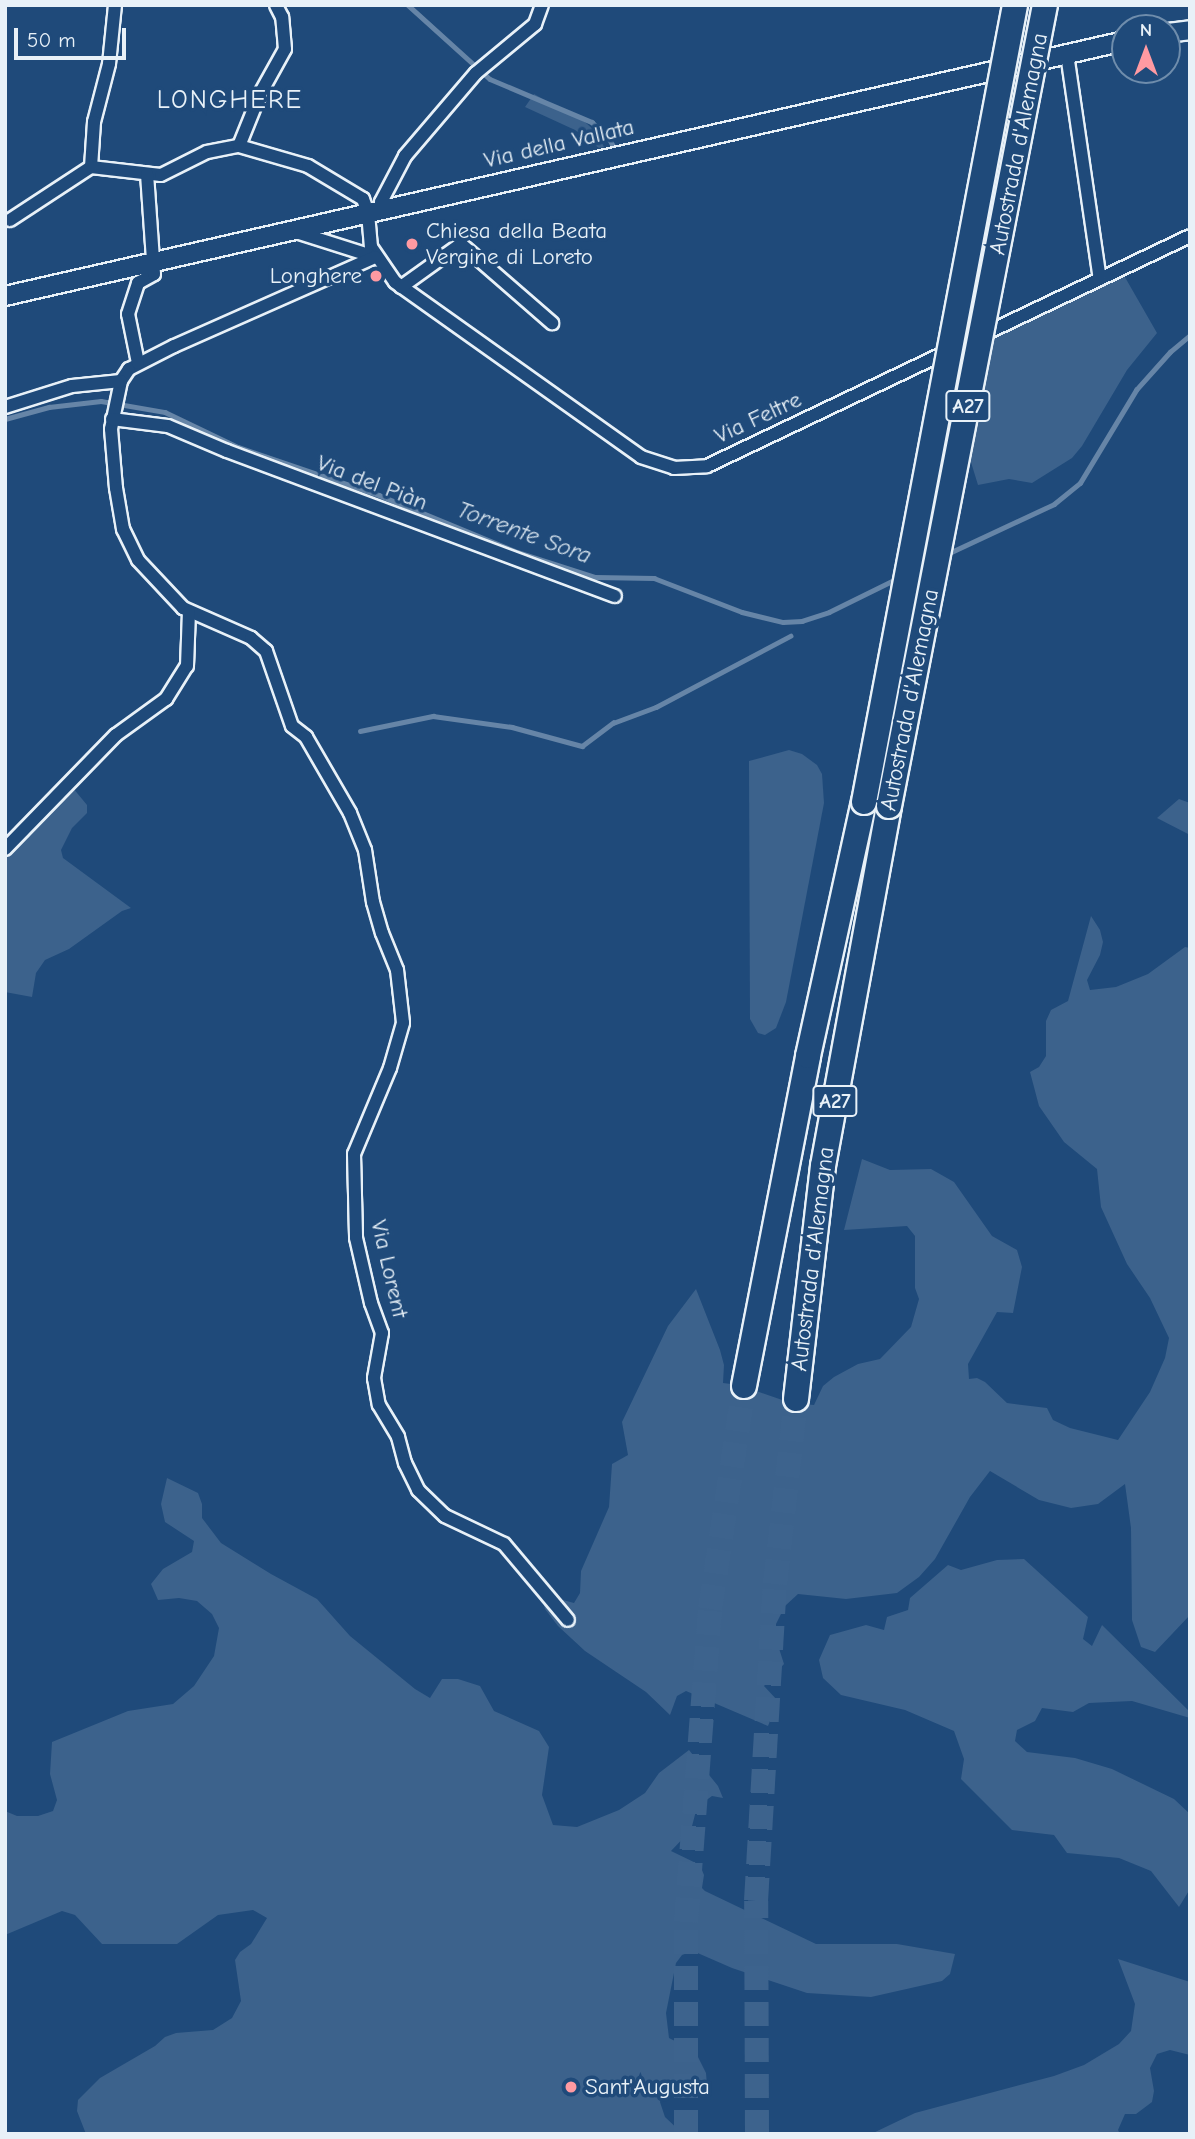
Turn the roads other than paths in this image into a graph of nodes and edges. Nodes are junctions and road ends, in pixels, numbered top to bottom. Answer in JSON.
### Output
{"nodes":[{"id":1,"x":115,"y":5,"type":"edge"},
{"id":2,"x":276,"y":5,"type":"edge"},
{"id":3,"x":542,"y":5,"type":"edge"},
{"id":4,"x":1015,"y":5,"type":"edge"},
{"id":5,"x":1045,"y":5,"type":"edge"},
{"id":6,"x":1111,"y":44,"type":"edge"},
{"id":7,"x":1067,"y":54,"type":"junction"},
{"id":8,"x":239,"y":146,"type":"junction"},
{"id":9,"x":91,"y":167,"type":"junction"},
{"id":10,"x":147,"y":174,"type":"junction"},
{"id":11,"x":375,"y":211,"type":"junction"},
{"id":12,"x":9,"y":220,"type":"dead end"},
{"id":13,"x":293,"y":231,"type":"junction"},
{"id":14,"x":1190,"y":236,"type":"edge"},
{"id":15,"x":375,"y":257,"type":"junction"},
{"id":16,"x":153,"y":262,"type":"junction"},
{"id":17,"x":1100,"y":279,"type":"junction"},
{"id":18,"x":401,"y":286,"type":"junction"},
{"id":19,"x":5,"y":296,"type":"edge"},
{"id":20,"x":552,"y":323,"type":"dead end"},
{"id":21,"x":138,"y":363,"type":"junction"},
{"id":22,"x":119,"y":387,"type":"junction"},
{"id":23,"x":5,"y":407,"type":"edge"},
{"id":24,"x":113,"y":416,"type":"junction"},
{"id":25,"x":615,"y":596,"type":"dead end"},
{"id":26,"x":189,"y":612,"type":"junction"},
{"id":27,"x":5,"y":849,"type":"edge"},
{"id":28,"x":744,"y":1385,"type":"tunnel mouth"},
{"id":29,"x":796,"y":1399,"type":"tunnel mouth"},
{"id":30,"x":569,"y":1620,"type":"dead end"}],
"edges":[{"from":1,"to":9,"type":"street"},
{"from":2,"to":8,"type":"street"},
{"from":3,"to":11,"type":"street"},
{"from":4,"to":28,"type":"highway","name":"Autostrada d'Alemagna","number":"A27","bridge":true},
{"from":5,"to":29,"type":"highway","name":"Autostrada d'Alemagna","number":"A27","bridge":true},
{"from":6,"to":7,"type":"main road","name":"Via della Vallata"},
{"from":7,"to":11,"type":"main road","name":"Via della Vallata"},
{"from":7,"to":17,"type":"street"},
{"from":8,"to":10,"type":"street"},
{"from":8,"to":11,"type":"street"},
{"from":9,"to":10,"type":"street"},
{"from":9,"to":12,"type":"street"},
{"from":10,"to":16,"type":"street"},
{"from":11,"to":13,"type":"main road","name":"Via della Vallata"},
{"from":11,"to":15,"type":"street"},
{"from":13,"to":15,"type":"street"},
{"from":13,"to":16,"type":"main road","name":"Via della Vallata"},
{"from":14,"to":17,"type":"street","name":"Via Feltre"},
{"from":15,"to":18,"type":"street","name":"Via Feltre"},
{"from":15,"to":21,"type":"street"},
{"from":16,"to":19,"type":"main road","name":"Via della Vallata"},
{"from":16,"to":21,"type":"street"},
{"from":17,"to":18,"type":"street","name":"Via Feltre"},
{"from":18,"to":20,"type":"street"},
{"from":21,"to":22,"type":"street"},
{"from":22,"to":23,"type":"street"},
{"from":22,"to":24,"type":"street"},
{"from":24,"to":25,"type":"street","name":"Via del Piàn"},
{"from":24,"to":26,"type":"street"},
{"from":26,"to":27,"type":"street"},
{"from":26,"to":30,"type":"street","name":"Via Lorent"}]}
